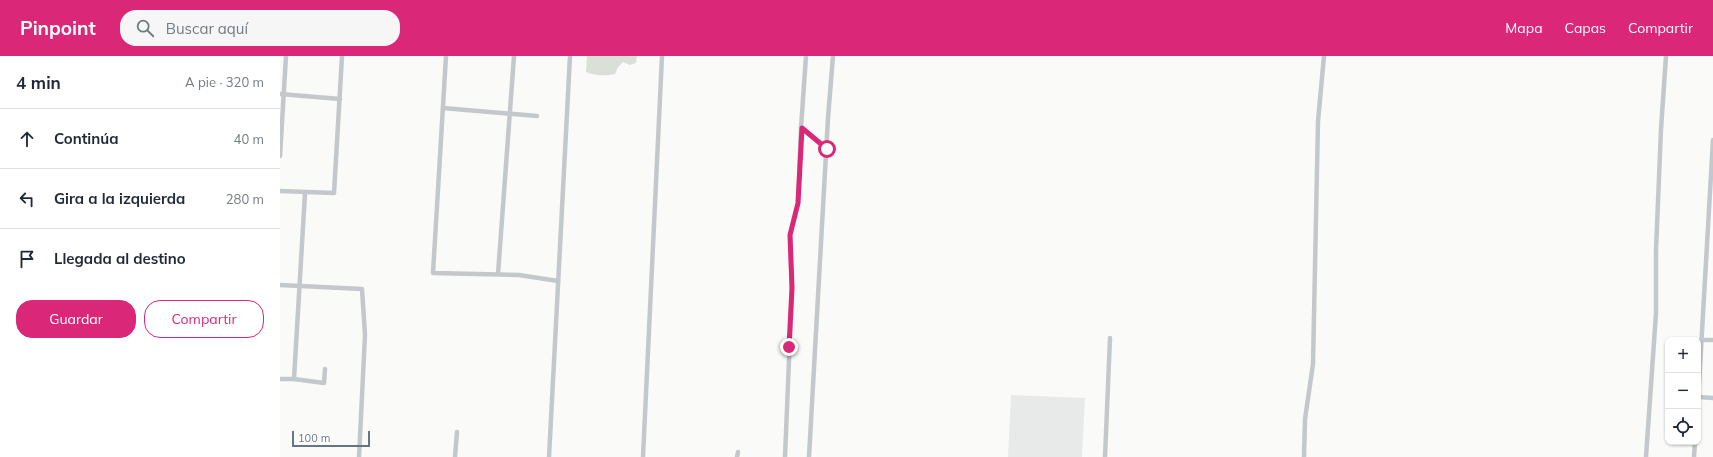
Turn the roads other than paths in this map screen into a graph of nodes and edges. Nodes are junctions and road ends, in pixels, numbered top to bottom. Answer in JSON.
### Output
{"nodes":[{"id":1,"x":286,"y":56,"type":"edge"},
{"id":2,"x":342,"y":56,"type":"edge"},
{"id":3,"x":446,"y":56,"type":"edge"},
{"id":4,"x":514,"y":56,"type":"edge"},
{"id":5,"x":570,"y":56,"type":"edge"},
{"id":6,"x":662,"y":56,"type":"edge"},
{"id":7,"x":806,"y":56,"type":"edge"},
{"id":8,"x":833,"y":56,"type":"edge"},
{"id":9,"x":1324,"y":56,"type":"edge"},
{"id":10,"x":1666,"y":56,"type":"edge"},
{"id":11,"x":282,"y":94,"type":"edge"},
{"id":12,"x":340,"y":99,"type":"junction"},
{"id":13,"x":443,"y":108,"type":"junction"},
{"id":14,"x":509,"y":114,"type":"junction"},
{"id":15,"x":537,"y":116,"type":"dead end"},
{"id":16,"x":802,"y":128,"type":"junction"},
{"id":17,"x":1713,"y":140,"type":"edge"},
{"id":18,"x":827,"y":149,"type":"junction"},
{"id":19,"x":280,"y":156,"type":"edge"},
{"id":20,"x":1712,"y":162,"type":"edge"},
{"id":21,"x":280,"y":191,"type":"edge"},
{"id":22,"x":305,"y":193,"type":"junction"},
{"id":23,"x":1711,"y":220,"type":"edge"},
{"id":24,"x":498,"y":274,"type":"junction"},
{"id":25,"x":558,"y":281,"type":"junction"},
{"id":26,"x":280,"y":285,"type":"edge"},
{"id":27,"x":300,"y":286,"type":"junction"},
{"id":28,"x":1110,"y":338,"type":"dead end"},
{"id":29,"x":1701,"y":340,"type":"joint"},
{"id":30,"x":1713,"y":340,"type":"edge"},
{"id":31,"x":325,"y":370,"type":"dead end"},
{"id":32,"x":294,"y":379,"type":"junction"},
{"id":33,"x":280,"y":380,"type":"edge"},
{"id":34,"x":1701,"y":397,"type":"edge"},
{"id":35,"x":1713,"y":398,"type":"edge"},
{"id":36,"x":456,"y":432,"type":"dead end"},
{"id":37,"x":1695,"y":445,"type":"edge"},
{"id":38,"x":359,"y":457,"type":"edge"},
{"id":39,"x":456,"y":457,"type":"edge"},
{"id":40,"x":549,"y":457,"type":"edge"},
{"id":41,"x":643,"y":457,"type":"edge"},
{"id":42,"x":785,"y":457,"type":"edge"},
{"id":43,"x":809,"y":457,"type":"edge"},
{"id":44,"x":1105,"y":457,"type":"edge"},
{"id":45,"x":1304,"y":457,"type":"edge"},
{"id":46,"x":1646,"y":457,"type":"edge"},
{"id":47,"x":1694,"y":457,"type":"edge"}],
"edges":[{"from":1,"to":11,"type":"street"},
{"from":2,"to":12,"type":"street"},
{"from":3,"to":13,"type":"street"},
{"from":4,"to":14,"type":"street"},
{"from":5,"to":25,"type":"street"},
{"from":6,"to":41,"type":"street"},
{"from":7,"to":16,"type":"street"},
{"from":8,"to":18,"type":"street"},
{"from":9,"to":45,"type":"street"},
{"from":10,"to":46,"type":"street"},
{"from":11,"to":12,"type":"street"},
{"from":11,"to":19,"type":"street"},
{"from":12,"to":22,"type":"street"},
{"from":13,"to":14,"type":"street"},
{"from":13,"to":24,"type":"street"},
{"from":14,"to":15,"type":"street"},
{"from":14,"to":24,"type":"street"},
{"from":16,"to":18,"type":"street"},
{"from":16,"to":42,"type":"street"},
{"from":17,"to":20,"type":"street"},
{"from":18,"to":43,"type":"street"},
{"from":20,"to":23,"type":"street"},
{"from":21,"to":22,"type":"street"},
{"from":22,"to":27,"type":"street"},
{"from":23,"to":29,"type":"street"},
{"from":24,"to":25,"type":"street"},
{"from":25,"to":40,"type":"street"},
{"from":26,"to":27,"type":"street"},
{"from":27,"to":32,"type":"street"},
{"from":27,"to":38,"type":"street"},
{"from":28,"to":44,"type":"street"},
{"from":29,"to":30,"type":"street"},
{"from":31,"to":32,"type":"street"},
{"from":32,"to":33,"type":"street"},
{"from":34,"to":35,"type":"street"},
{"from":36,"to":39,"type":"street"},
{"from":37,"to":47,"type":"street"}]}
